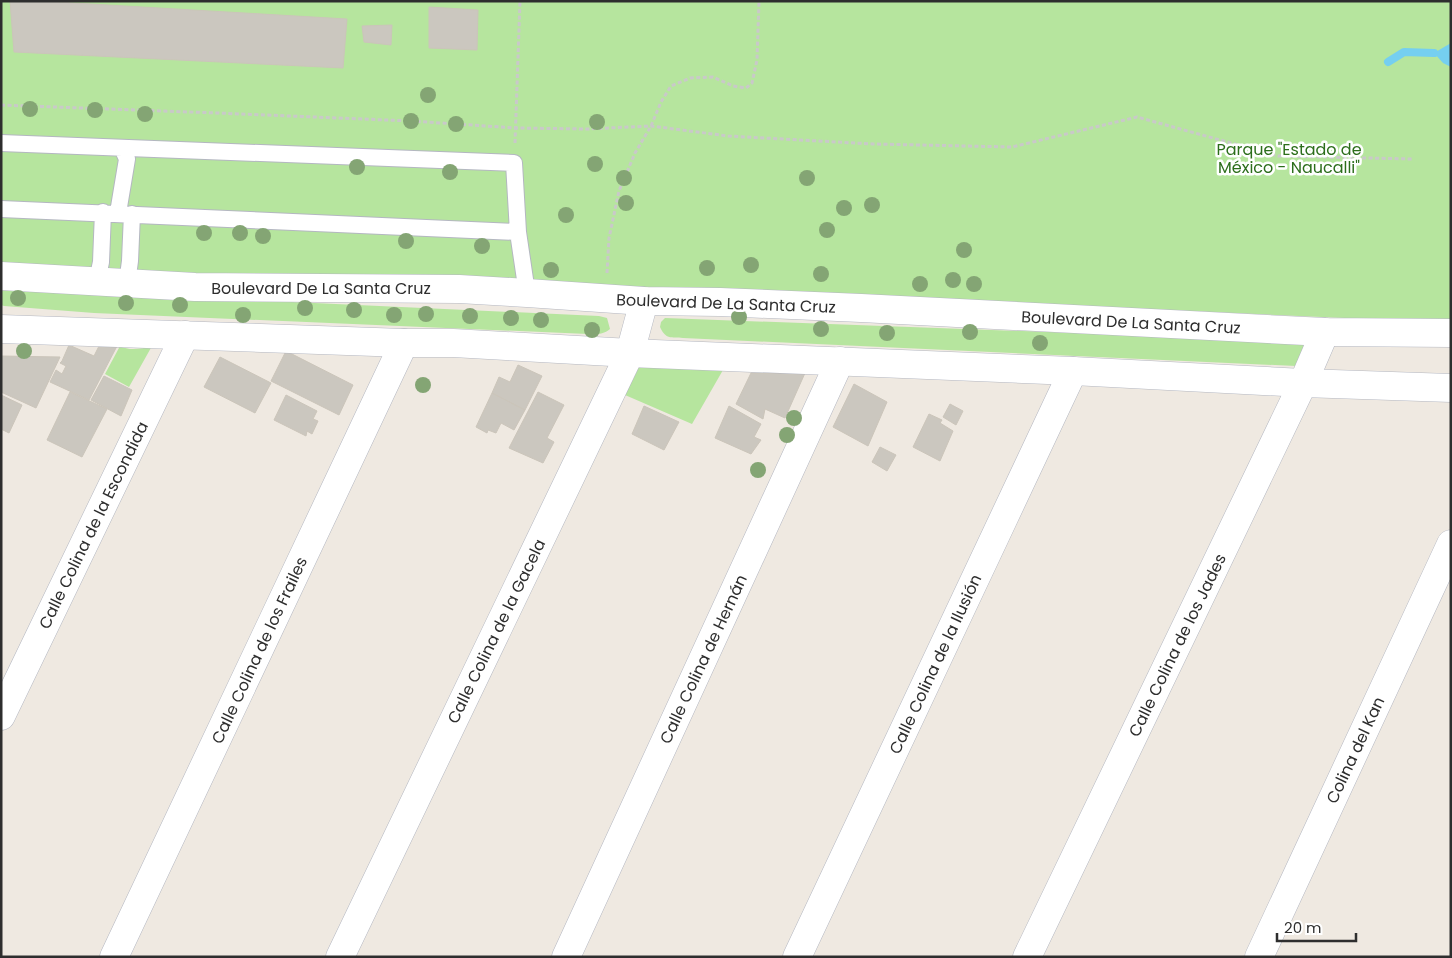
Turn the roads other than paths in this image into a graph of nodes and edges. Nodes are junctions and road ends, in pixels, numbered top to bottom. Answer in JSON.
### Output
{"nodes":[{"id":1,"x":1,"y":143,"type":"edge"},
{"id":2,"x":122,"y":148,"type":"junction"},
{"id":3,"x":1,"y":209,"type":"edge"},
{"id":4,"x":118,"y":213,"type":"junction"},
{"id":5,"x":518,"y":232,"type":"junction"},
{"id":6,"x":1,"y":276,"type":"edge"},
{"id":7,"x":97,"y":281,"type":"junction"},
{"id":8,"x":127,"y":283,"type":"junction"},
{"id":9,"x":527,"y":292,"type":"junction"},
{"id":10,"x":644,"y":301,"type":"junction"},
{"id":11,"x":1,"y":329,"type":"edge"},
{"id":12,"x":1325,"y":332,"type":"junction"},
{"id":13,"x":1451,"y":333,"type":"edge"},
{"id":14,"x":185,"y":335,"type":"junction"},
{"id":15,"x":404,"y":343,"type":"junction"},
{"id":16,"x":630,"y":353,"type":"junction"},
{"id":17,"x":840,"y":361,"type":"junction"},
{"id":18,"x":1073,"y":370,"type":"junction"},
{"id":19,"x":1303,"y":383,"type":"junction"},
{"id":20,"x":1451,"y":388,"type":"edge"},
{"id":21,"x":1451,"y":544,"type":"edge"},
{"id":22,"x":1,"y":716,"type":"edge"},
{"id":23,"x":114,"y":957,"type":"edge"},
{"id":24,"x":340,"y":957,"type":"edge"},
{"id":25,"x":566,"y":957,"type":"edge"},
{"id":26,"x":797,"y":957,"type":"edge"},
{"id":27,"x":1027,"y":957,"type":"edge"},
{"id":28,"x":1258,"y":957,"type":"edge"}],
"edges":[{"from":1,"to":2,"type":"lane"},
{"from":2,"to":4,"type":"lane"},
{"from":2,"to":5,"type":"lane"},
{"from":3,"to":4,"type":"lane"},
{"from":4,"to":5,"type":"lane"},
{"from":4,"to":7,"type":"lane"},
{"from":4,"to":8,"type":"lane"},
{"from":5,"to":9,"type":"lane"},
{"from":6,"to":7,"type":"street","name":"Boulevard De La Santa Cruz"},
{"from":7,"to":8,"type":"street","name":"Boulevard De La Santa Cruz"},
{"from":8,"to":9,"type":"street","name":"Boulevard De La Santa Cruz"},
{"from":9,"to":10,"type":"street","name":"Boulevard De La Santa Cruz"},
{"from":10,"to":12,"type":"street","name":"Boulevard De La Santa Cruz"},
{"from":10,"to":16,"type":"street","name":"Calle Colina de la Gacela"},
{"from":11,"to":14,"type":"street"},
{"from":12,"to":13,"type":"street","name":"Boulevard De La Santa Cruz"},
{"from":12,"to":19,"type":"street","name":"Calle Colina de los Jades"},
{"from":14,"to":15,"type":"street"},
{"from":14,"to":22,"type":"street","name":"Calle Colina de la Escondida"},
{"from":15,"to":16,"type":"street"},
{"from":15,"to":23,"type":"street","name":"Calle Colina de los Frailes"},
{"from":16,"to":17,"type":"street"},
{"from":16,"to":24,"type":"street","name":"Calle Colina de la Gacela"},
{"from":17,"to":18,"type":"street"},
{"from":17,"to":25,"type":"street","name":"Calle Colina de Hernán"},
{"from":18,"to":19,"type":"street"},
{"from":18,"to":26,"type":"street","name":"Calle Colina de la Ilusión"},
{"from":19,"to":20,"type":"street"},
{"from":19,"to":27,"type":"street","name":"Calle Colina de los Jades"},
{"from":21,"to":28,"type":"street","name":"Colina del Kan"}]}
